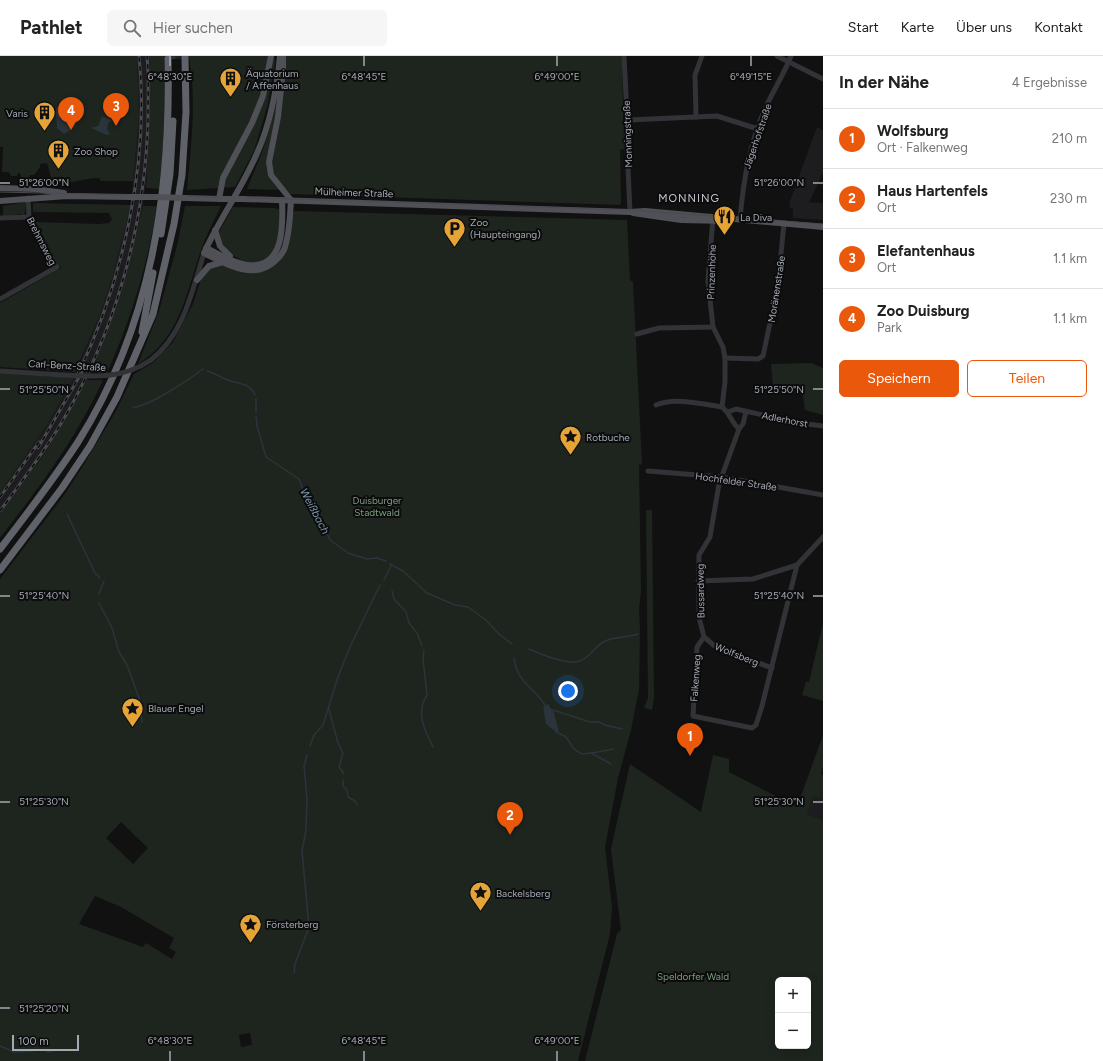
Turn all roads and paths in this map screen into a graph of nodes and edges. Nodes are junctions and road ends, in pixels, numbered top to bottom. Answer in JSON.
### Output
{"nodes":[{"id":1,"x":271,"y":56,"type":"edge"},
{"id":2,"x":281,"y":56,"type":"edge"},
{"id":3,"x":624,"y":56,"type":"edge"},
{"id":4,"x":702,"y":56,"type":"edge"},
{"id":5,"x":777,"y":56,"type":"edge"},
{"id":6,"x":791,"y":56,"type":"edge"},
{"id":7,"x":185,"y":58,"type":"dead end"},
{"id":8,"x":788,"y":63,"type":"junction"},
{"id":9,"x":823,"y":79,"type":"edge"},
{"id":10,"x":696,"y":117,"type":"junction"},
{"id":11,"x":629,"y":120,"type":"junction"},
{"id":12,"x":758,"y":129,"type":"junction"},
{"id":13,"x":0,"y":188,"type":"edge"},
{"id":14,"x":78,"y":195,"type":"junction"},
{"id":15,"x":28,"y":198,"type":"junction"},
{"id":16,"x":221,"y":199,"type":"junction"},
{"id":17,"x":0,"y":200,"type":"edge"},
{"id":18,"x":282,"y":200,"type":"junction"},
{"id":19,"x":291,"y":200,"type":"junction"},
{"id":20,"x":630,"y":212,"type":"junction"},
{"id":21,"x":29,"y":217,"type":"junction"},
{"id":22,"x":0,"y":218,"type":"edge"},
{"id":23,"x":713,"y":218,"type":"junction"},
{"id":24,"x":740,"y":220,"type":"junction"},
{"id":25,"x":784,"y":223,"type":"junction"},
{"id":26,"x":823,"y":227,"type":"edge"},
{"id":27,"x":215,"y":230,"type":"junction"},
{"id":28,"x":205,"y":251,"type":"junction"},
{"id":29,"x":236,"y":261,"type":"junction"},
{"id":30,"x":223,"y":262,"type":"junction"},
{"id":31,"x":197,"y":280,"type":"junction"},
{"id":32,"x":0,"y":299,"type":"edge"},
{"id":33,"x":713,"y":327,"type":"junction"},
{"id":34,"x":637,"y":334,"type":"dead end"},
{"id":35,"x":140,"y":344,"type":"junction"},
{"id":36,"x":725,"y":358,"type":"junction"},
{"id":37,"x":0,"y":371,"type":"edge"},
{"id":38,"x":656,"y":405,"type":"dead end"},
{"id":39,"x":722,"y":407,"type":"junction"},
{"id":40,"x":728,"y":412,"type":"junction"},
{"id":41,"x":746,"y":412,"type":"junction"},
{"id":42,"x":823,"y":426,"type":"edge"},
{"id":43,"x":739,"y":429,"type":"junction"},
{"id":44,"x":648,"y":470,"type":"dead end"},
{"id":45,"x":722,"y":477,"type":"junction"},
{"id":46,"x":823,"y":495,"type":"edge"},
{"id":47,"x":823,"y":536,"type":"edge"},
{"id":48,"x":0,"y":549,"type":"edge"},
{"id":49,"x":797,"y":565,"type":"junction"},
{"id":50,"x":0,"y":570,"type":"edge"},
{"id":51,"x":698,"y":581,"type":"junction"},
{"id":52,"x":704,"y":637,"type":"junction"},
{"id":53,"x":772,"y":668,"type":"junction"}],
"edges":[{"from":1,"to":16,"type":"main road"},
{"from":2,"to":19,"type":"main road","name":"Carl-Benz-Straße"},
{"from":2,"to":27,"type":"main road","name":"Carl-Benz-Straße"},
{"from":3,"to":11,"type":"street","name":"Monningstraße"},
{"from":4,"to":10,"type":"street"},
{"from":5,"to":8,"type":"street"},
{"from":6,"to":8,"type":"street","name":"Jägerhofstraße"},
{"from":7,"to":35,"type":"highway"},
{"from":8,"to":9,"type":"street"},
{"from":8,"to":12,"type":"street","name":"Jägerhofstraße"},
{"from":10,"to":11,"type":"street"},
{"from":10,"to":12,"type":"street"},
{"from":11,"to":20,"type":"street","name":"Monningstraße"},
{"from":12,"to":24,"type":"street","name":"Jägerhofstraße"},
{"from":13,"to":14,"type":"main road","name":"Mülheimer Straße"},
{"from":14,"to":15,"type":"main road","name":"Mülheimer Straße"},
{"from":14,"to":16,"type":"main road","name":"Mülheimer Straße","bridge":true},
{"from":15,"to":17,"type":"main road","name":"Mülheimer Straße"},
{"from":15,"to":21,"type":"street","name":"Brehmsweg"},
{"from":16,"to":18,"type":"main road","name":"Mülheimer Straße","bridge":true},
{"from":18,"to":19,"type":"main road","name":"Mülheimer Straße"},
{"from":18,"to":29,"type":"main road"},
{"from":19,"to":20,"type":"main road","name":"Mülheimer Straße"},
{"from":19,"to":30,"type":"main road"},
{"from":20,"to":23,"type":"main road","name":"Mülheimer Straße"},
{"from":21,"to":22,"type":"street"},
{"from":21,"to":32,"type":"street","name":"Brehmsweg"},
{"from":23,"to":24,"type":"main road","name":"Mülheimer Straße"},
{"from":23,"to":33,"type":"street","name":"Prinzenhöhe"},
{"from":24,"to":25,"type":"main road","name":"Mülheimer Straße"},
{"from":25,"to":26,"type":"main road","name":"Mülheimer Straße"},
{"from":25,"to":36,"type":"street","name":"Moränenstraße"},
{"from":27,"to":28,"type":"main road","name":"Carl-Benz-Straße"},
{"from":27,"to":29,"type":"main road"},
{"from":28,"to":29,"type":"main road"},
{"from":28,"to":30,"type":"main road"},
{"from":28,"to":31,"type":"street","name":"Carl-Benz-Straße"},
{"from":30,"to":31,"type":"main road"},
{"from":31,"to":37,"type":"street","name":"Carl-Benz-Straße","bridge":true},
{"from":33,"to":34,"type":"street"},
{"from":33,"to":36,"type":"street","name":"Prinzenhöhe"},
{"from":35,"to":48,"type":"highway"},
{"from":35,"to":50,"type":"highway"},
{"from":36,"to":39,"type":"street","name":"Prinzenhöhe"},
{"from":38,"to":39,"type":"street"},
{"from":39,"to":40,"type":"street"},
{"from":40,"to":41,"type":"street"},
{"from":40,"to":43,"type":"street"},
{"from":41,"to":42,"type":"street","name":"Adlerhorst"},
{"from":41,"to":43,"type":"street"},
{"from":43,"to":45,"type":"street"},
{"from":44,"to":45,"type":"street","name":"Hochfelder Straße"},
{"from":45,"to":46,"type":"street","name":"Hochfelder Straße"},
{"from":45,"to":51,"type":"street","name":"Bussardweg"},
{"from":47,"to":49,"type":"street"},
{"from":49,"to":51,"type":"street"},
{"from":49,"to":53,"type":"street"},
{"from":51,"to":52,"type":"street","name":"Bussardweg"},
{"from":52,"to":53,"type":"street","name":"Wolfsberg"},
{"from":52,"to":53,"type":"street","name":"Falkenweg"}]}
